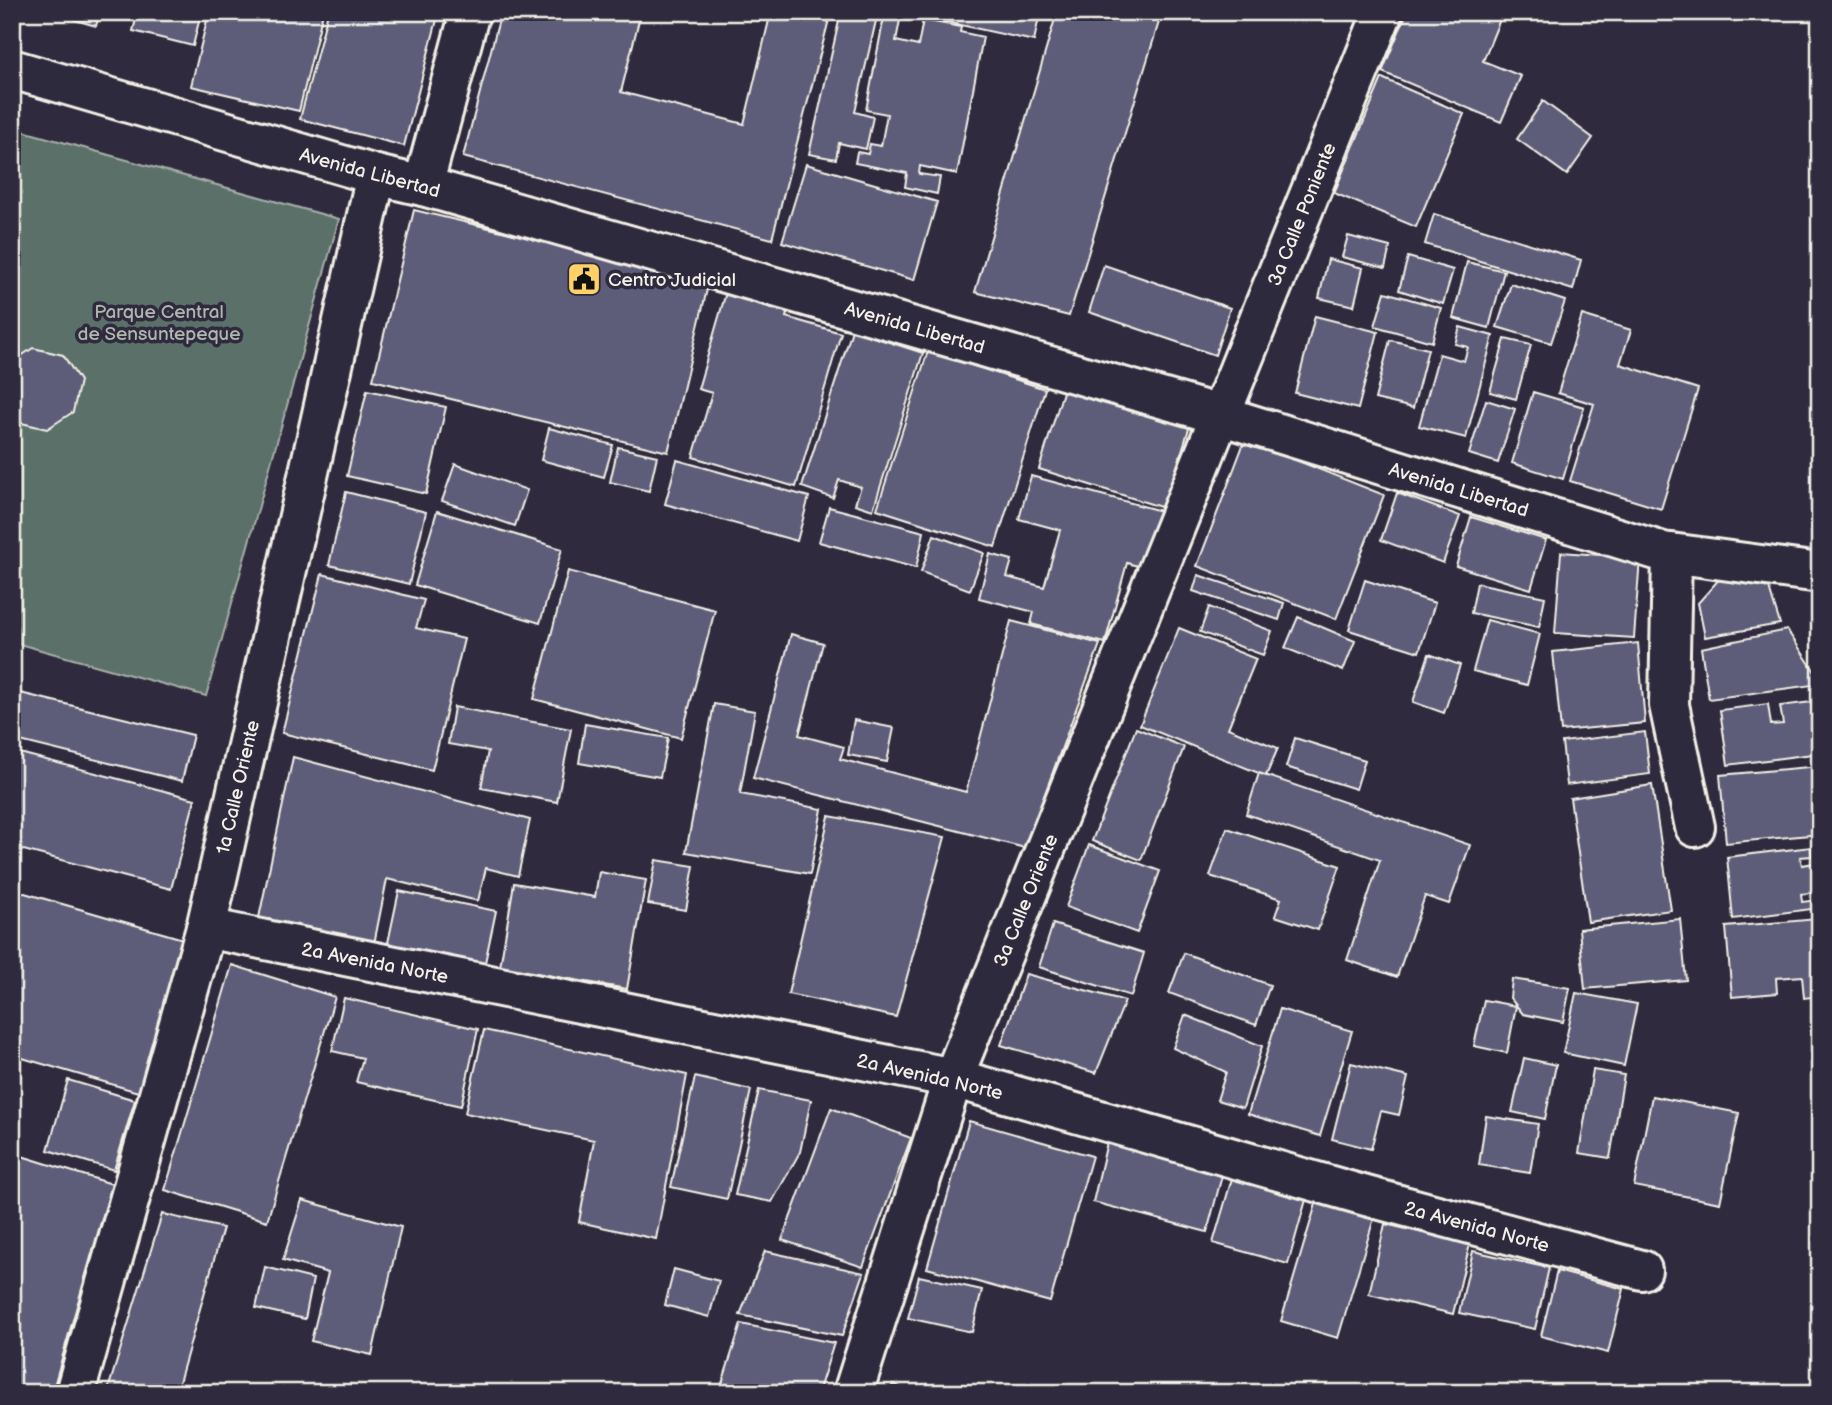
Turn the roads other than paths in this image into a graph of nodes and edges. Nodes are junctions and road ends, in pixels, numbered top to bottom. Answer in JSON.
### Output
{"nodes":[{"id":1,"x":470,"y":12,"type":"edge"},
{"id":2,"x":1383,"y":12,"type":"edge"},
{"id":3,"x":12,"y":69,"type":"edge"},
{"id":4,"x":376,"y":175,"type":"junction"},
{"id":5,"x":423,"y":186,"type":"junction"},
{"id":6,"x":1220,"y":415,"type":"junction"},
{"id":7,"x":1672,"y":554,"type":"junction"},
{"id":8,"x":1820,"y":573,"type":"edge"},
{"id":9,"x":1695,"y":827,"type":"dead end"},
{"id":10,"x":206,"y":928,"type":"junction"},
{"id":11,"x":953,"y":1078,"type":"junction"},
{"id":12,"x":1642,"y":1270,"type":"dead end"},
{"id":13,"x":75,"y":1393,"type":"edge"},
{"id":14,"x":853,"y":1393,"type":"edge"}],
"edges":[{"from":1,"to":5,"type":"street"},
{"from":2,"to":6,"type":"street","name":"3a Calle Poniente"},
{"from":3,"to":4,"type":"street","name":"Avenida Libertad"},
{"from":4,"to":5,"type":"street","name":"Avenida Libertad"},
{"from":4,"to":10,"type":"street","name":"1a Calle Oriente"},
{"from":5,"to":6,"type":"street","name":"Avenida Libertad"},
{"from":6,"to":7,"type":"street","name":"Avenida Libertad"},
{"from":6,"to":11,"type":"street","name":"3a Calle Oriente"},
{"from":7,"to":8,"type":"street","name":"Avenida Libertad"},
{"from":7,"to":9,"type":"street"},
{"from":10,"to":11,"type":"street","name":"2a Avenida Norte"},
{"from":10,"to":13,"type":"street","name":"1a Calle Oriente"},
{"from":11,"to":12,"type":"street","name":"2a Avenida Norte"},
{"from":11,"to":14,"type":"street","name":"3a Calle Oriente"}]}
